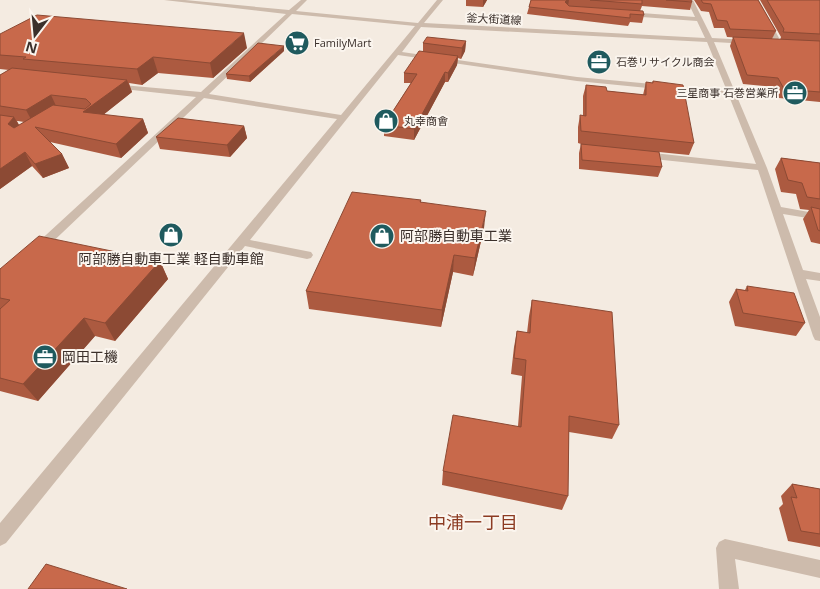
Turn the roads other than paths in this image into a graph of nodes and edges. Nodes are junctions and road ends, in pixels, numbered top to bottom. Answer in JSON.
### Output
{"nodes":[{"id":1,"x":167,"y":0,"type":"edge"},
{"id":2,"x":304,"y":0,"type":"edge"},
{"id":3,"x":440,"y":0,"type":"edge"},
{"id":4,"x":690,"y":0,"type":"edge"},
{"id":5,"x":756,"y":0,"type":"edge"},
{"id":6,"x":290,"y":12,"type":"junction"},
{"id":7,"x":624,"y":14,"type":"edge"},
{"id":8,"x":698,"y":19,"type":"junction"},
{"id":9,"x":420,"y":25,"type":"junction"},
{"id":10,"x":710,"y":40,"type":"junction"},
{"id":11,"x":756,"y":43,"type":"edge"},
{"id":12,"x":783,"y":44,"type":"edge"},
{"id":13,"x":396,"y":53,"type":"junction"},
{"id":14,"x":105,"y":85,"type":"edge"},
{"id":15,"x":731,"y":94,"type":"junction"},
{"id":16,"x":202,"y":95,"type":"junction"},
{"id":17,"x":344,"y":118,"type":"junction"},
{"id":18,"x":636,"y":154,"type":"edge"},
{"id":19,"x":762,"y":168,"type":"junction"},
{"id":20,"x":777,"y":210,"type":"junction"},
{"id":21,"x":820,"y":217,"type":"edge"},
{"id":22,"x":242,"y":242,"type":"junction"},
{"id":23,"x":33,"y":254,"type":"edge"},
{"id":24,"x":307,"y":255,"type":"dead end"},
{"id":25,"x":798,"y":273,"type":"junction"},
{"id":26,"x":820,"y":277,"type":"edge"},
{"id":27,"x":818,"y":324,"type":"edge"},
{"id":28,"x":820,"y":336,"type":"edge"},
{"id":29,"x":0,"y":537,"type":"edge"},
{"id":30,"x":820,"y":569,"type":"edge"},
{"id":31,"x":729,"y":589,"type":"edge"}],
"edges":[{"from":1,"to":6,"type":"street","name":"釜大街道線"},
{"from":2,"to":6,"type":"street"},
{"from":3,"to":9,"type":"street"},
{"from":4,"to":8,"type":"street"},
{"from":5,"to":12,"type":"street"},
{"from":6,"to":9,"type":"street","name":"釜大街道線"},
{"from":6,"to":16,"type":"street"},
{"from":7,"to":8,"type":"street"},
{"from":8,"to":10,"type":"street"},
{"from":9,"to":10,"type":"street","name":"釜大街道線"},
{"from":9,"to":13,"type":"street"},
{"from":10,"to":11,"type":"street","name":"釜大街道線"},
{"from":10,"to":15,"type":"street"},
{"from":13,"to":15,"type":"street"},
{"from":13,"to":17,"type":"street"},
{"from":14,"to":16,"type":"street"},
{"from":15,"to":19,"type":"street"},
{"from":16,"to":17,"type":"street"},
{"from":16,"to":23,"type":"street"},
{"from":17,"to":22,"type":"street"},
{"from":18,"to":19,"type":"street"},
{"from":19,"to":20,"type":"street"},
{"from":20,"to":21,"type":"street"},
{"from":20,"to":25,"type":"street"},
{"from":22,"to":24,"type":"street"},
{"from":22,"to":29,"type":"street"},
{"from":25,"to":26,"type":"street"},
{"from":25,"to":27,"type":"street"},
{"from":27,"to":28,"type":"street"},
{"from":30,"to":31,"type":"street"}]}
